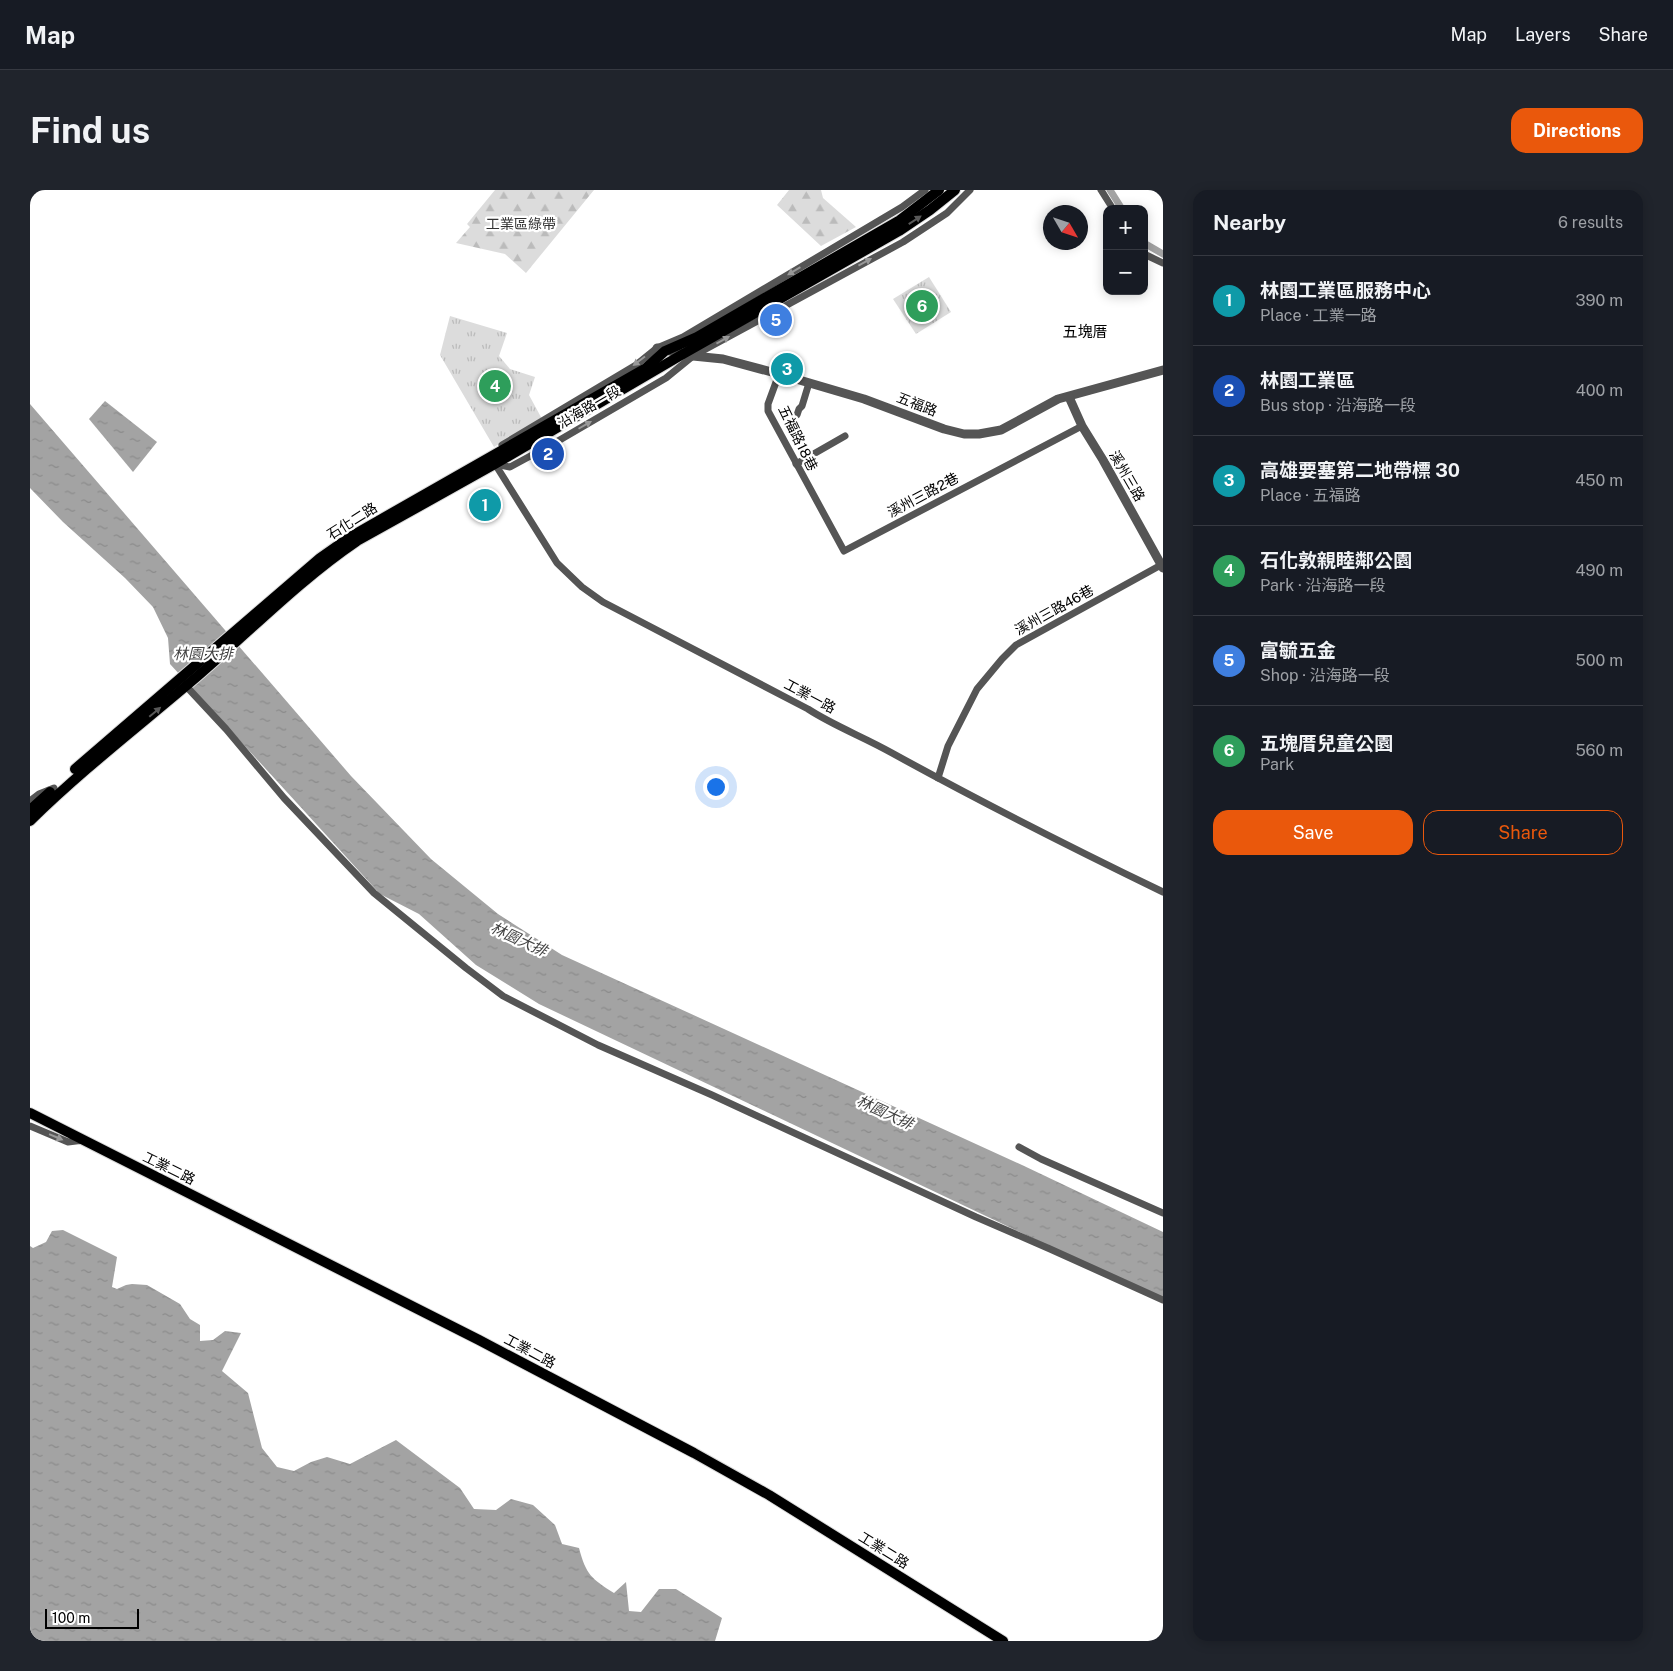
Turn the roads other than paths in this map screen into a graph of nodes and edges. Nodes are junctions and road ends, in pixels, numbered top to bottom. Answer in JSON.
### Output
{"nodes":[{"id":1,"x":925,"y":190,"type":"edge"},
{"id":2,"x":939,"y":190,"type":"edge"},
{"id":3,"x":955,"y":190,"type":"edge"},
{"id":4,"x":970,"y":190,"type":"edge"},
{"id":5,"x":1101,"y":190,"type":"edge"},
{"id":6,"x":1110,"y":205,"type":"edge"},
{"id":7,"x":1148,"y":256,"type":"edge"},
{"id":8,"x":1161,"y":262,"type":"edge"},
{"id":9,"x":661,"y":349,"type":"junction"},
{"id":10,"x":688,"y":355,"type":"junction"},
{"id":11,"x":1163,"y":370,"type":"edge"},
{"id":12,"x":779,"y":374,"type":"junction"},
{"id":13,"x":809,"y":383,"type":"junction"},
{"id":14,"x":1069,"y":397,"type":"junction"},
{"id":15,"x":797,"y":415,"type":"dead end"},
{"id":16,"x":1082,"y":426,"type":"junction"},
{"id":17,"x":845,"y":436,"type":"dead end"},
{"id":18,"x":492,"y":460,"type":"junction"},
{"id":19,"x":796,"y":464,"type":"junction"},
{"id":20,"x":807,"y":484,"type":"joint"},
{"id":21,"x":1162,"y":566,"type":"edge"},
{"id":22,"x":179,"y":688,"type":"junction"},
{"id":23,"x":938,"y":778,"type":"junction"},
{"id":24,"x":59,"y":788,"type":"junction"},
{"id":25,"x":30,"y":801,"type":"edge"},
{"id":26,"x":30,"y":810,"type":"edge"},
{"id":27,"x":30,"y":821,"type":"edge"},
{"id":28,"x":30,"y":828,"type":"edge"},
{"id":29,"x":1163,"y":892,"type":"edge"},
{"id":30,"x":30,"y":1113,"type":"edge"},
{"id":31,"x":30,"y":1126,"type":"edge"},
{"id":32,"x":84,"y":1140,"type":"junction"},
{"id":33,"x":1019,"y":1147,"type":"dead end"},
{"id":34,"x":1163,"y":1213,"type":"edge"},
{"id":35,"x":1163,"y":1300,"type":"edge"},
{"id":36,"x":1002,"y":1641,"type":"edge"}],
"edges":[{"from":1,"to":9,"type":"street","name":"沿海路一段","one_way":true},
{"from":2,"to":9,"type":"main road","name":"沿海路一段"},
{"from":10,"to":3,"type":"main road","name":"沿海路一段","one_way":true},
{"from":10,"to":4,"type":"street","name":"沿海路一段","one_way":true},
{"from":5,"to":6,"type":"street"},
{"from":7,"to":8,"type":"street"},
{"from":9,"to":10,"type":"street","name":"五福路"},
{"from":9,"to":18,"type":"main road","name":"沿海路一段","one_way":true},
{"from":10,"to":12,"type":"street","name":"五福路"},
{"from":18,"to":10,"type":"main road","name":"沿海路一段","one_way":true},
{"from":11,"to":14,"type":"street","name":"五福路"},
{"from":12,"to":13,"type":"street","name":"五福路"},
{"from":12,"to":19,"type":"street","name":"五福路18巷"},
{"from":13,"to":14,"type":"street","name":"五福路"},
{"from":13,"to":15,"type":"street"},
{"from":14,"to":16,"type":"street","name":"溪州三路"},
{"from":16,"to":20,"type":"street","name":"溪州三路2巷"},
{"from":16,"to":21,"type":"street","name":"溪州三路"},
{"from":17,"to":19,"type":"street"},
{"from":18,"to":22,"type":"main road","name":"石化二路"},
{"from":18,"to":23,"type":"street","name":"工業一路"},
{"from":19,"to":20,"type":"street","name":"五福路18巷"},
{"from":21,"to":23,"type":"street","name":"溪州三路46巷"},
{"from":22,"to":24,"type":"main road"},
{"from":22,"to":35,"type":"street"},
{"from":23,"to":29,"type":"street","name":"工業一路"},
{"from":24,"to":25,"type":"street"},
{"from":24,"to":26,"type":"main road"},
{"from":24,"to":27,"type":"main road"},
{"from":24,"to":28,"type":"street"},
{"from":30,"to":32,"type":"main road","name":"工業二路"},
{"from":31,"to":32,"type":"street","one_way":true},
{"from":32,"to":36,"type":"main road","name":"工業二路"},
{"from":33,"to":34,"type":"street"}]}
